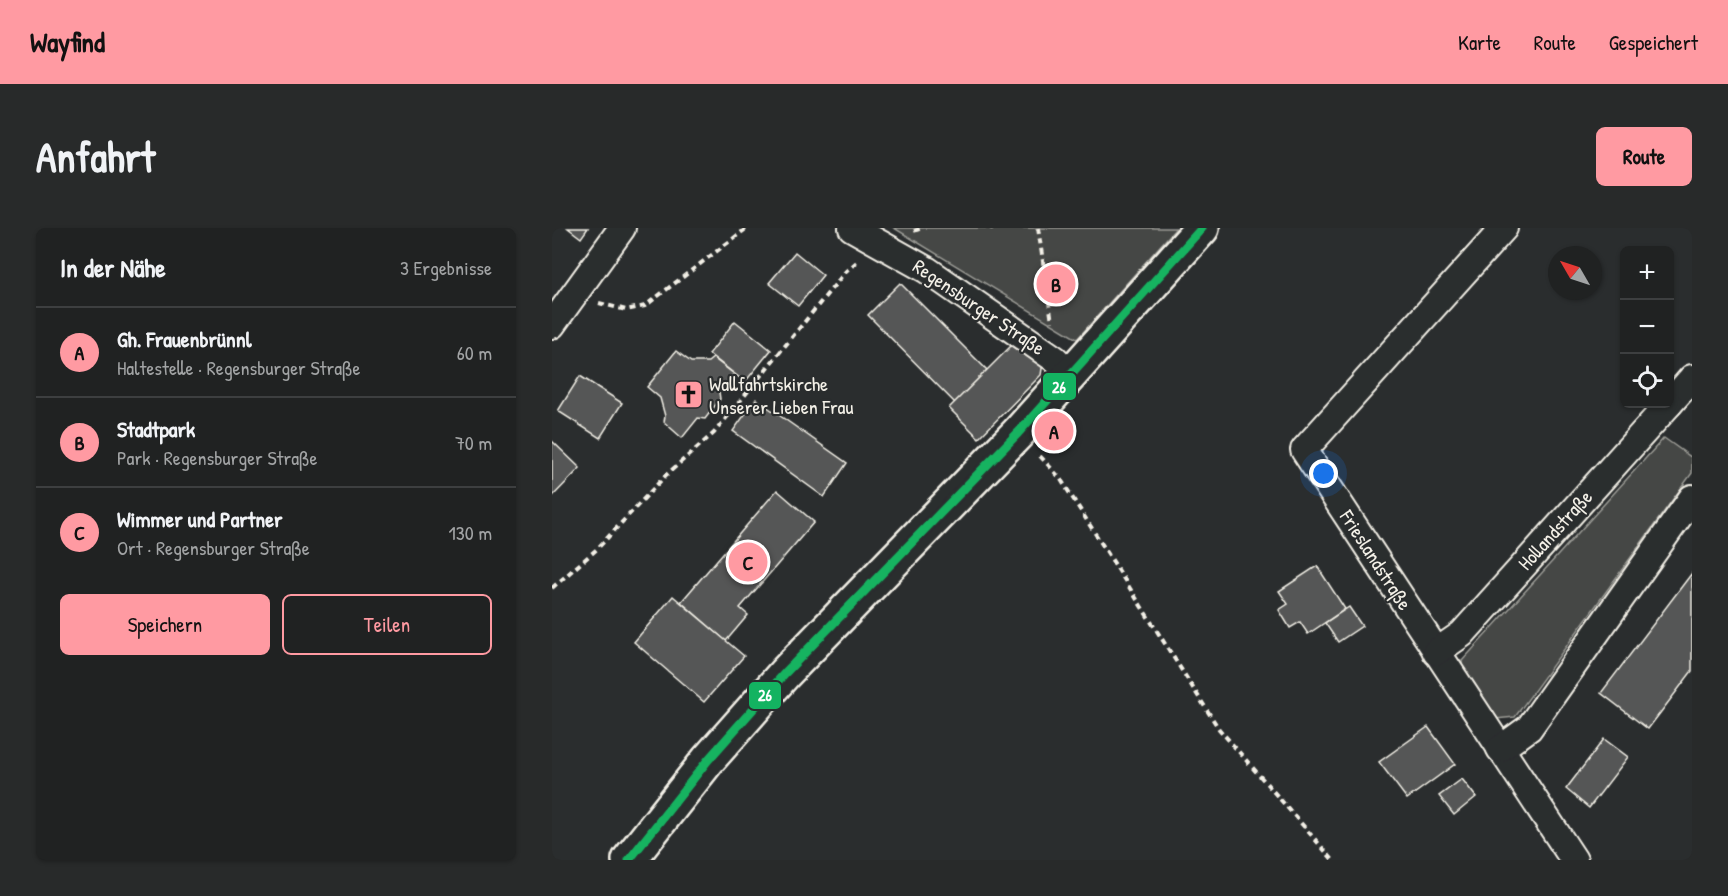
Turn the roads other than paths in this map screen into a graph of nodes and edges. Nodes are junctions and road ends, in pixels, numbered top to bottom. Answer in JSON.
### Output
{"nodes":[{"id":1,"x":622,"y":228,"type":"edge"},
{"id":2,"x":852,"y":228,"type":"edge"},
{"id":3,"x":1202,"y":228,"type":"edge"},
{"id":4,"x":1504,"y":228,"type":"edge"},
{"id":5,"x":552,"y":325,"type":"edge"},
{"id":6,"x":1063,"y":367,"type":"junction"},
{"id":7,"x":1692,"y":378,"type":"edge"},
{"id":8,"x":1674,"y":398,"type":"edge"},
{"id":9,"x":1665,"y":408,"type":"edge"},
{"id":10,"x":1692,"y":498,"type":"edge"},
{"id":11,"x":1436,"y":652,"type":"junction"},
{"id":12,"x":1500,"y":749,"type":"junction"},
{"id":13,"x":628,"y":860,"type":"edge"},
{"id":14,"x":1574,"y":860,"type":"edge"}],
"edges":[{"from":1,"to":5,"type":"street"},
{"from":2,"to":6,"type":"street","name":"Regensburger Straße"},
{"from":3,"to":6,"type":"street"},
{"from":4,"to":11,"type":"street","name":"Frieslandstraße"},
{"from":6,"to":13,"type":"street"},
{"from":7,"to":8,"type":"street","name":"Hollandstraße"},
{"from":9,"to":11,"type":"street","name":"Hollandstraße"},
{"from":10,"to":12,"type":"street"},
{"from":11,"to":12,"type":"street","name":"Frieslandstraße"},
{"from":12,"to":14,"type":"street","name":"Frieslandstraße"}]}
